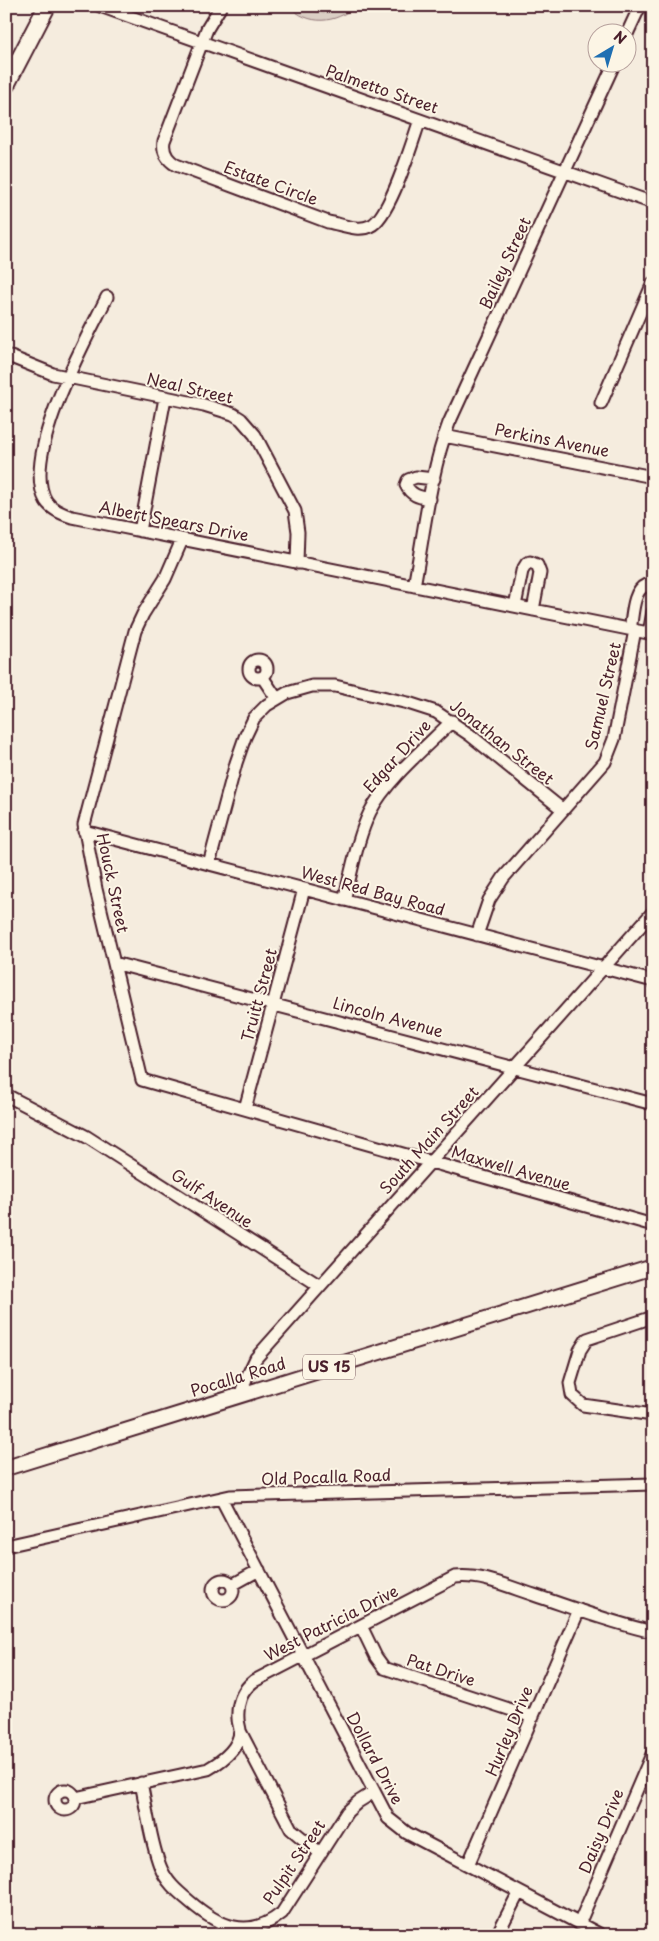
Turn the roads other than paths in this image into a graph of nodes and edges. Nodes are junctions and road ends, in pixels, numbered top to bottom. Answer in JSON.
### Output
{"nodes":[{"id":1,"x":47,"y":6,"type":"edge"},
{"id":2,"x":100,"y":6,"type":"edge"},
{"id":3,"x":221,"y":6,"type":"edge"},
{"id":4,"x":640,"y":6,"type":"edge"},
{"id":5,"x":633,"y":22,"type":"edge"},
{"id":6,"x":202,"y":43,"type":"junction"},
{"id":7,"x":609,"y":72,"type":"edge"},
{"id":8,"x":6,"y":85,"type":"edge"},
{"id":9,"x":420,"y":120,"type":"junction"},
{"id":10,"x":564,"y":172,"type":"junction"},
{"id":11,"x":653,"y":203,"type":"edge"},
{"id":12,"x":653,"y":283,"type":"edge"},
{"id":13,"x":107,"y":297,"type":"dead end"},
{"id":14,"x":6,"y":355,"type":"edge"},
{"id":15,"x":68,"y":378,"type":"junction"},
{"id":16,"x":165,"y":398,"type":"junction"},
{"id":17,"x":601,"y":403,"type":"dead end"},
{"id":18,"x":444,"y":436,"type":"junction"},
{"id":19,"x":653,"y":477,"type":"edge"},
{"id":20,"x":434,"y":479,"type":"junction"},
{"id":21,"x":430,"y":499,"type":"junction"},
{"id":22,"x":140,"y":531,"type":"junction"},
{"id":23,"x":182,"y":540,"type":"junction"},
{"id":24,"x":297,"y":563,"type":"junction"},
{"id":25,"x":414,"y":586,"type":"junction"},
{"id":26,"x":653,"y":588,"type":"edge"},
{"id":27,"x":515,"y":606,"type":"junction"},
{"id":28,"x":533,"y":610,"type":"junction"},
{"id":29,"x":653,"y":612,"type":"edge"},
{"id":30,"x":633,"y":630,"type":"junction"},
{"id":31,"x":651,"y":633,"type":"edge"},
{"id":32,"x":263,"y":678,"type":"dead end"},
{"id":33,"x":277,"y":699,"type":"junction"},
{"id":34,"x":452,"y":721,"type":"junction"},
{"id":35,"x":563,"y":810,"type":"junction"},
{"id":36,"x":84,"y":831,"type":"junction"},
{"id":37,"x":209,"y":864,"type":"junction"},
{"id":38,"x":304,"y":889,"type":"junction"},
{"id":39,"x":344,"y":900,"type":"junction"},
{"id":40,"x":653,"y":912,"type":"edge"},
{"id":41,"x":477,"y":935,"type":"junction"},
{"id":42,"x":114,"y":963,"type":"junction"},
{"id":43,"x":603,"y":968,"type":"junction"},
{"id":44,"x":653,"y":981,"type":"edge"},
{"id":45,"x":273,"y":1004,"type":"junction"},
{"id":46,"x":515,"y":1068,"type":"junction"},
{"id":47,"x":6,"y":1095,"type":"edge"},
{"id":48,"x":653,"y":1104,"type":"edge"},
{"id":49,"x":245,"y":1109,"type":"junction"},
{"id":50,"x":430,"y":1162,"type":"junction"},
{"id":51,"x":653,"y":1225,"type":"edge"},
{"id":52,"x":653,"y":1267,"type":"edge"},
{"id":53,"x":320,"y":1286,"type":"junction"},
{"id":54,"x":653,"y":1317,"type":"edge"},
{"id":55,"x":240,"y":1396,"type":"junction"},
{"id":56,"x":653,"y":1415,"type":"edge"},
{"id":57,"x":6,"y":1468,"type":"edge"},
{"id":58,"x":653,"y":1484,"type":"edge"},
{"id":59,"x":221,"y":1498,"type":"junction"},
{"id":60,"x":6,"y":1546,"type":"edge"},
{"id":61,"x":259,"y":1570,"type":"junction"},
{"id":62,"x":232,"y":1585,"type":"dead end"},
{"id":63,"x":579,"y":1610,"type":"junction"},
{"id":64,"x":361,"y":1626,"type":"junction"},
{"id":65,"x":653,"y":1632,"type":"edge"},
{"id":66,"x":304,"y":1656,"type":"junction"},
{"id":67,"x":533,"y":1717,"type":"junction"},
{"id":68,"x":240,"y":1731,"type":"junction"},
{"id":69,"x":653,"y":1752,"type":"edge"},
{"id":70,"x":141,"y":1783,"type":"junction"},
{"id":71,"x":374,"y":1792,"type":"junction"},
{"id":72,"x":75,"y":1798,"type":"dead end"},
{"id":73,"x":320,"y":1853,"type":"junction"},
{"id":74,"x":468,"y":1866,"type":"junction"},
{"id":75,"x":519,"y":1892,"type":"junction"},
{"id":76,"x":579,"y":1924,"type":"junction"},
{"id":77,"x":497,"y":1935,"type":"edge"},
{"id":78,"x":600,"y":1935,"type":"edge"}],
"edges":[{"from":1,"to":8,"type":"highway"},
{"from":2,"to":6,"type":"street","name":"Palmetto Street"},
{"from":3,"to":6,"type":"street","name":"Estate Circle"},
{"from":4,"to":5,"type":"street"},
{"from":6,"to":9,"type":"street","name":"Palmetto Street"},
{"from":6,"to":9,"type":"street","name":"Estate Circle"},
{"from":7,"to":10,"type":"street","name":"Bailey Street"},
{"from":9,"to":10,"type":"street","name":"Palmetto Street"},
{"from":10,"to":11,"type":"street","name":"Palmetto Street"},
{"from":10,"to":18,"type":"street","name":"Bailey Street"},
{"from":12,"to":17,"type":"street"},
{"from":13,"to":15,"type":"street","name":"Albert Spears Drive"},
{"from":14,"to":15,"type":"street","name":"Neal Street"},
{"from":15,"to":16,"type":"street","name":"Neal Street"},
{"from":15,"to":22,"type":"street","name":"Albert Spears Drive"},
{"from":16,"to":22,"type":"street"},
{"from":16,"to":24,"type":"street","name":"Neal Street"},
{"from":18,"to":19,"type":"street","name":"Perkins Avenue"},
{"from":18,"to":20,"type":"street","name":"Bailey Street"},
{"from":20,"to":21,"type":"street","name":"Bailey Street"},
{"from":20,"to":21,"type":"street"},
{"from":21,"to":25,"type":"street","name":"Bailey Street"},
{"from":22,"to":23,"type":"street","name":"Albert Spears Drive"},
{"from":23,"to":24,"type":"street","name":"Albert Spears Drive"},
{"from":23,"to":36,"type":"street","name":"Houck Street"},
{"from":24,"to":25,"type":"street","name":"Albert Spears Drive"},
{"from":25,"to":27,"type":"street","name":"Albert Spears Drive"},
{"from":26,"to":30,"type":"street"},
{"from":27,"to":28,"type":"street","name":"Albert Spears Drive"},
{"from":27,"to":28,"type":"street"},
{"from":28,"to":30,"type":"street","name":"Albert Spears Drive"},
{"from":29,"to":31,"type":"street","name":"Albert Spears Drive"},
{"from":30,"to":31,"type":"street","name":"Albert Spears Drive"},
{"from":30,"to":35,"type":"street","name":"Samuel Street"},
{"from":32,"to":33,"type":"street"},
{"from":33,"to":34,"type":"street","name":"Jonathan Street"},
{"from":33,"to":37,"type":"street","name":"Jonathan Street"},
{"from":34,"to":35,"type":"street","name":"Jonathan Street"},
{"from":34,"to":39,"type":"street","name":"Edgar Drive"},
{"from":35,"to":41,"type":"street","name":"Samuel Street"},
{"from":36,"to":37,"type":"street","name":"West Red Bay Road"},
{"from":36,"to":42,"type":"street","name":"Houck Street"},
{"from":37,"to":38,"type":"street","name":"West Red Bay Road"},
{"from":38,"to":39,"type":"street","name":"West Red Bay Road"},
{"from":38,"to":45,"type":"street","name":"Truitt Street"},
{"from":39,"to":41,"type":"street","name":"West Red Bay Road"},
{"from":40,"to":43,"type":"street","name":"South Main Street"},
{"from":41,"to":43,"type":"street","name":"West Red Bay Road"},
{"from":42,"to":45,"type":"street","name":"Lincoln Avenue"},
{"from":42,"to":49,"type":"street","name":"Houck Street"},
{"from":43,"to":44,"type":"street","name":"West Red Bay Road"},
{"from":43,"to":46,"type":"street","name":"South Main Street"},
{"from":45,"to":46,"type":"street","name":"Lincoln Avenue"},
{"from":45,"to":49,"type":"street","name":"Truitt Street"},
{"from":46,"to":48,"type":"street","name":"Lincoln Avenue"},
{"from":46,"to":50,"type":"street","name":"South Main Street"},
{"from":47,"to":53,"type":"street","name":"Gulf Avenue"},
{"from":49,"to":50,"type":"street","name":"Maxwell Avenue"},
{"from":50,"to":51,"type":"street","name":"Maxwell Avenue"},
{"from":50,"to":53,"type":"street","name":"South Main Street"},
{"from":52,"to":55,"type":"main road","name":"Pocalla Road","number":"US 15"},
{"from":53,"to":55,"type":"street","name":"South Main Street"},
{"from":54,"to":56,"type":"street"},
{"from":55,"to":57,"type":"main road","name":"Pocalla Road","number":"US 15"},
{"from":58,"to":59,"type":"street","name":"Old Pocalla Road"},
{"from":59,"to":60,"type":"street","name":"Old Pocalla Road"},
{"from":59,"to":61,"type":"street","name":"Dollard Drive"},
{"from":61,"to":62,"type":"street"},
{"from":61,"to":66,"type":"street","name":"Dollard Drive"},
{"from":63,"to":64,"type":"street","name":"West Patricia Drive"},
{"from":63,"to":65,"type":"street","name":"West Patricia Drive"},
{"from":63,"to":67,"type":"street","name":"Hurley Drive"},
{"from":64,"to":66,"type":"street","name":"West Patricia Drive"},
{"from":64,"to":67,"type":"street","name":"Pat Drive"},
{"from":66,"to":68,"type":"street","name":"West Patricia Drive"},
{"from":66,"to":71,"type":"street","name":"Dollard Drive"},
{"from":67,"to":74,"type":"street","name":"Hurley Drive"},
{"from":68,"to":70,"type":"street","name":"West Patricia Drive"},
{"from":68,"to":73,"type":"street"},
{"from":69,"to":76,"type":"street","name":"Daisy Drive"},
{"from":70,"to":72,"type":"street","name":"West Patricia Drive"},
{"from":70,"to":73,"type":"street","name":"Pulpit Street"},
{"from":71,"to":73,"type":"street","name":"Pulpit Street"},
{"from":71,"to":74,"type":"street","name":"Dollard Drive"},
{"from":74,"to":75,"type":"street","name":"Dollard Drive"},
{"from":75,"to":76,"type":"street","name":"Dollard Drive"},
{"from":75,"to":77,"type":"street"},
{"from":76,"to":78,"type":"street","name":"Dollard Drive"}]}
